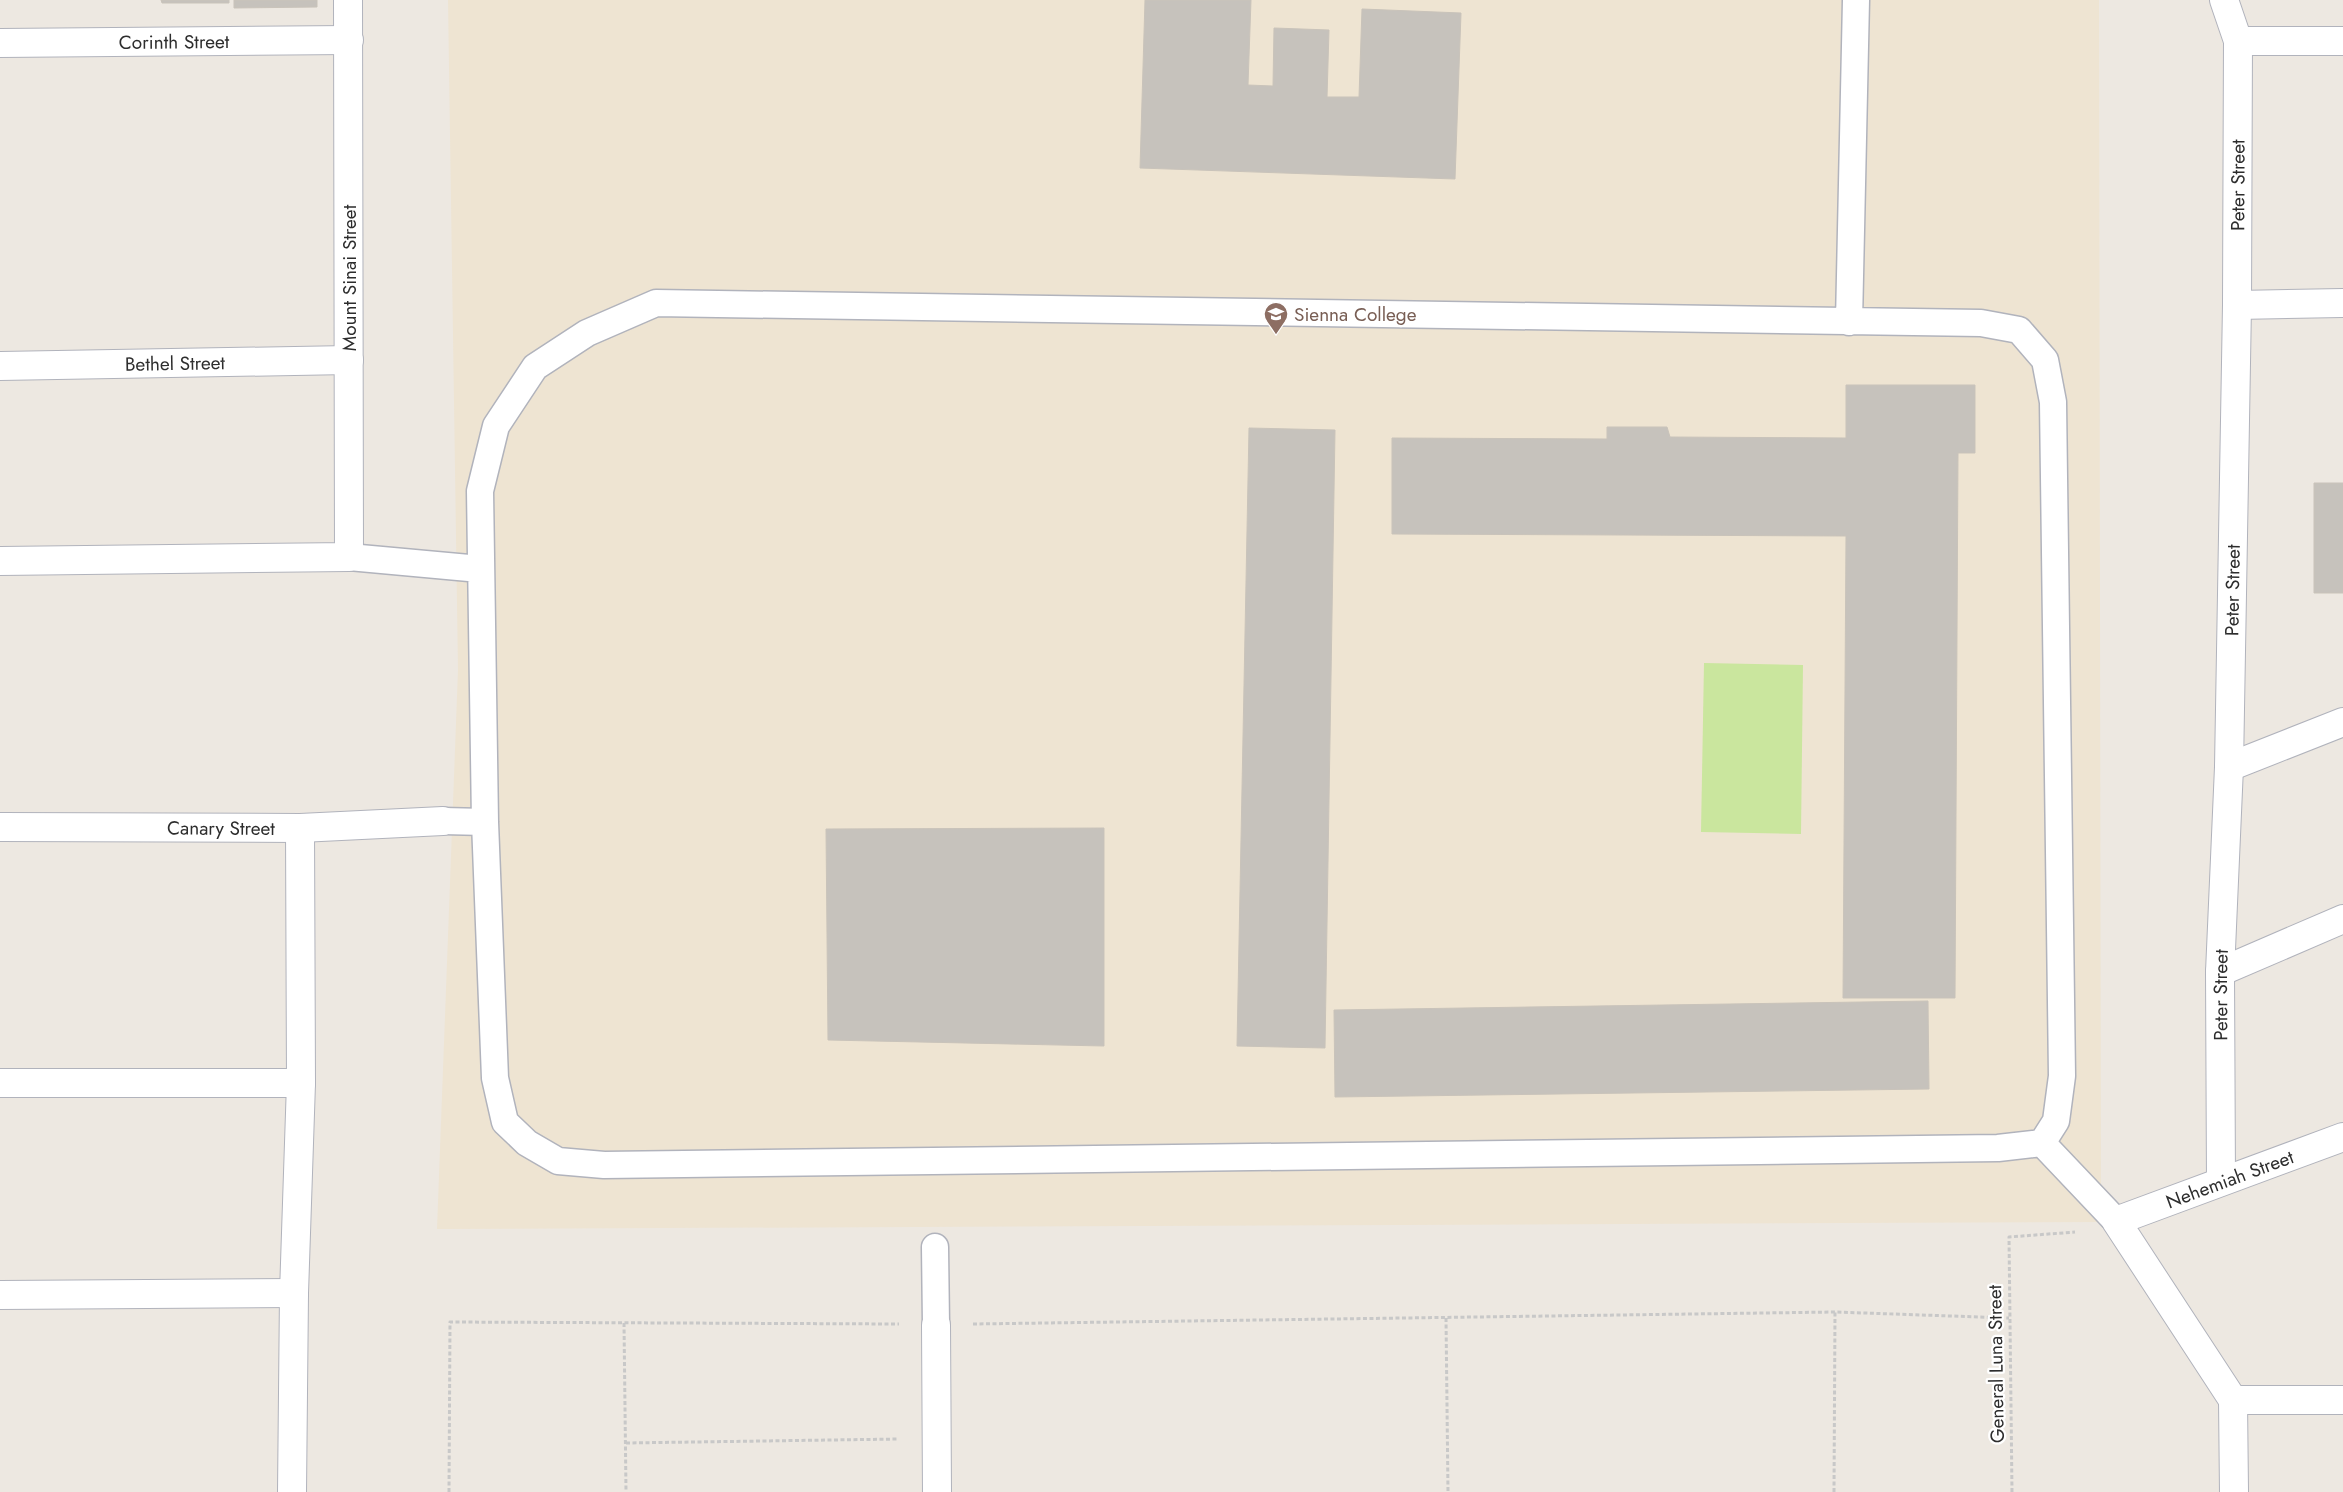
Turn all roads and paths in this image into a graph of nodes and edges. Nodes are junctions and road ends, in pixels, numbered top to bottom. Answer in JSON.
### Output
{"nodes":[{"id":1,"x":348,"y":0,"type":"edge"},
{"id":2,"x":1856,"y":0,"type":"edge"},
{"id":3,"x":2224,"y":0,"type":"edge"},
{"id":4,"x":349,"y":40,"type":"junction"},
{"id":5,"x":2238,"y":41,"type":"junction"},
{"id":6,"x":2343,"y":41,"type":"edge"},
{"id":7,"x":0,"y":43,"type":"edge"},
{"id":8,"x":2343,"y":303,"type":"edge"},
{"id":9,"x":2237,"y":305,"type":"junction"},
{"id":10,"x":1849,"y":322,"type":"junction"},
{"id":11,"x":349,"y":360,"type":"junction"},
{"id":12,"x":0,"y":366,"type":"edge"},
{"id":13,"x":349,"y":557,"type":"junction"},
{"id":14,"x":0,"y":561,"type":"edge"},
{"id":15,"x":480,"y":569,"type":"junction"},
{"id":16,"x":2343,"y":722,"type":"edge"},
{"id":17,"x":2229,"y":767,"type":"junction"},
{"id":18,"x":443,"y":821,"type":"joint"},
{"id":19,"x":485,"y":822,"type":"junction"},
{"id":20,"x":0,"y":827,"type":"edge"},
{"id":21,"x":300,"y":828,"type":"junction"},
{"id":22,"x":2343,"y":918,"type":"edge"},
{"id":23,"x":2220,"y":972,"type":"junction"},
{"id":24,"x":0,"y":1082,"type":"edge"},
{"id":25,"x":301,"y":1083,"type":"junction"},
{"id":26,"x":2343,"y":1137,"type":"edge"},
{"id":27,"x":2042,"y":1143,"type":"junction"},
{"id":28,"x":2221,"y":1181,"type":"junction"},
{"id":29,"x":2116,"y":1220,"type":"junction"},
{"id":30,"x":936,"y":1247,"type":"dead end"},
{"id":31,"x":294,"y":1293,"type":"junction"},
{"id":32,"x":0,"y":1295,"type":"edge"},
{"id":33,"x":1835,"y":1312,"type":"junction"},
{"id":34,"x":1446,"y":1317,"type":"junction"},
{"id":35,"x":2009,"y":1318,"type":"junction"},
{"id":36,"x":624,"y":1322,"type":"junction"},
{"id":37,"x":936,"y":1325,"type":"junction"},
{"id":38,"x":2232,"y":1400,"type":"junction"},
{"id":39,"x":2343,"y":1400,"type":"edge"},
{"id":40,"x":937,"y":1439,"type":"junction"},
{"id":41,"x":626,"y":1443,"type":"junction"},
{"id":42,"x":292,"y":1492,"type":"edge"},
{"id":43,"x":449,"y":1492,"type":"edge"},
{"id":44,"x":626,"y":1492,"type":"edge"},
{"id":45,"x":937,"y":1492,"type":"edge"},
{"id":46,"x":1448,"y":1492,"type":"edge"},
{"id":47,"x":1834,"y":1492,"type":"edge"},
{"id":48,"x":2012,"y":1492,"type":"edge"},
{"id":49,"x":2234,"y":1492,"type":"edge"}],
"edges":[{"from":1,"to":4,"type":"street","name":"Mount Sinai Street"},
{"from":2,"to":10,"type":"lane"},
{"from":3,"to":5,"type":"street","name":"Peter Street"},
{"from":4,"to":7,"type":"street","name":"Corinth Street"},
{"from":4,"to":11,"type":"street","name":"Mount Sinai Street"},
{"from":5,"to":6,"type":"street"},
{"from":5,"to":9,"type":"street","name":"Peter Street"},
{"from":8,"to":9,"type":"street"},
{"from":9,"to":17,"type":"street","name":"Peter Street"},
{"from":10,"to":15,"type":"lane"},
{"from":10,"to":27,"type":"lane"},
{"from":11,"to":12,"type":"street","name":"Bethel Street"},
{"from":11,"to":13,"type":"street","name":"Mount Sinai Street"},
{"from":13,"to":14,"type":"street"},
{"from":13,"to":15,"type":"lane"},
{"from":15,"to":19,"type":"lane"},
{"from":16,"to":17,"type":"street"},
{"from":17,"to":23,"type":"street","name":"Peter Street"},
{"from":18,"to":19,"type":"lane"},
{"from":18,"to":21,"type":"street","name":"Canary Street"},
{"from":19,"to":27,"type":"lane"},
{"from":20,"to":21,"type":"street","name":"Canary Street"},
{"from":21,"to":25,"type":"street"},
{"from":22,"to":23,"type":"street"},
{"from":23,"to":28,"type":"street","name":"Peter Street"},
{"from":24,"to":25,"type":"street"},
{"from":25,"to":31,"type":"street"},
{"from":26,"to":28,"type":"street","name":"Nehemiah Street"},
{"from":27,"to":29,"type":"lane"},
{"from":28,"to":29,"type":"street","name":"Nehemiah Street"},
{"from":29,"to":35,"type":"path","name":"General Luna Street"},
{"from":29,"to":38,"type":"street"},
{"from":30,"to":37,"type":"lane"},
{"from":31,"to":32,"type":"street"},
{"from":31,"to":42,"type":"street"},
{"from":33,"to":34,"type":"path"},
{"from":33,"to":35,"type":"path"},
{"from":33,"to":47,"type":"path"},
{"from":34,"to":37,"type":"path"},
{"from":34,"to":46,"type":"path"},
{"from":35,"to":48,"type":"path","name":"General Luna Street"},
{"from":36,"to":37,"type":"path"},
{"from":36,"to":41,"type":"path"},
{"from":36,"to":43,"type":"path"},
{"from":37,"to":40,"type":"street"},
{"from":38,"to":39,"type":"street"},
{"from":38,"to":49,"type":"street"},
{"from":40,"to":41,"type":"path"},
{"from":40,"to":45,"type":"street"},
{"from":41,"to":44,"type":"path"}]}
